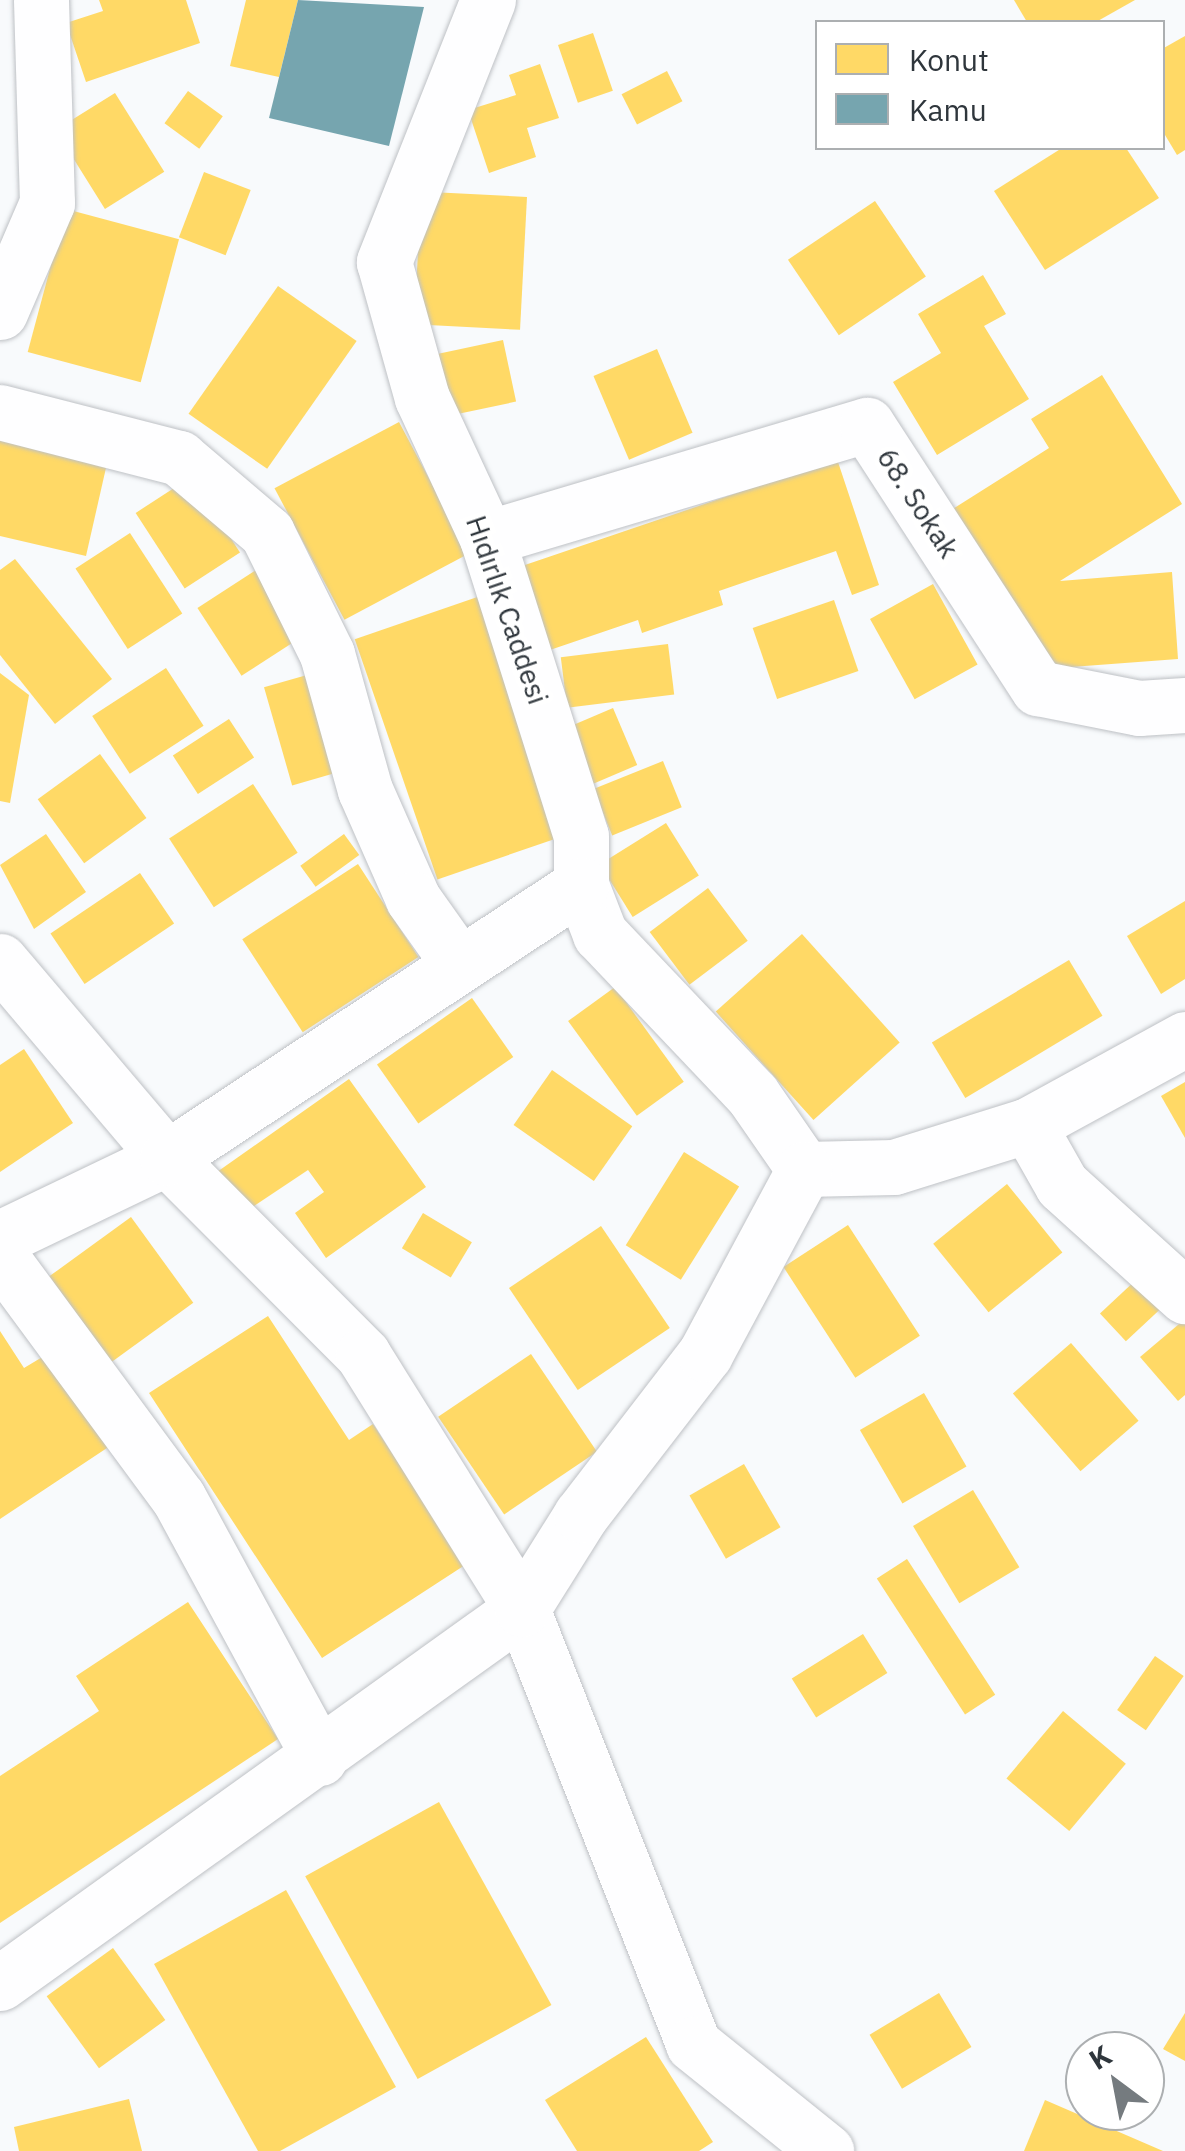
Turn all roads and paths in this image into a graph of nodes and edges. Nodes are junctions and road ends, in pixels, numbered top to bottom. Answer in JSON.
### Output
{"nodes":[{"id":1,"x":41,"y":0,"type":"edge"},
{"id":2,"x":488,"y":0,"type":"edge"},
{"id":3,"x":0,"y":312,"type":"edge"},
{"id":4,"x":0,"y":412,"type":"edge"},
{"id":5,"x":487,"y":538,"type":"junction"},
{"id":6,"x":1185,"y":705,"type":"edge"},
{"id":7,"x":581,"y":885,"type":"junction"},
{"id":8,"x":0,"y":961,"type":"edge"},
{"id":9,"x":458,"y":964,"type":"junction"},
{"id":10,"x":1185,"y":1038,"type":"edge"},
{"id":11,"x":1028,"y":1125,"type":"junction"},
{"id":12,"x":167,"y":1158,"type":"junction"},
{"id":13,"x":804,"y":1169,"type":"junction"},
{"id":14,"x":0,"y":1238,"type":"edge"},
{"id":15,"x":0,"y":1256,"type":"edge"},
{"id":16,"x":1185,"y":1296,"type":"edge"},
{"id":17,"x":522,"y":1609,"type":"junction"},
{"id":18,"x":320,"y":1758,"type":"junction"},
{"id":19,"x":0,"y":1983,"type":"edge"},
{"id":20,"x":826,"y":2151,"type":"edge"}],
"edges":[{"from":1,"to":3,"type":"street"},
{"from":2,"to":5,"type":"street","name":"Hıdırlık Caddesi"},
{"from":4,"to":9,"type":"street"},
{"from":5,"to":6,"type":"street","name":"68. Sokak"},
{"from":5,"to":7,"type":"street","name":"Hıdırlık Caddesi"},
{"from":7,"to":9,"type":"street"},
{"from":7,"to":13,"type":"street","name":"Hıdırlık Caddesi"},
{"from":8,"to":12,"type":"street"},
{"from":9,"to":12,"type":"street"},
{"from":10,"to":11,"type":"street"},
{"from":11,"to":13,"type":"street"},
{"from":11,"to":16,"type":"street"},
{"from":12,"to":14,"type":"street"},
{"from":12,"to":17,"type":"street"},
{"from":13,"to":17,"type":"street"},
{"from":15,"to":18,"type":"street"},
{"from":17,"to":18,"type":"street"},
{"from":17,"to":20,"type":"street"},
{"from":18,"to":19,"type":"street"}]}
